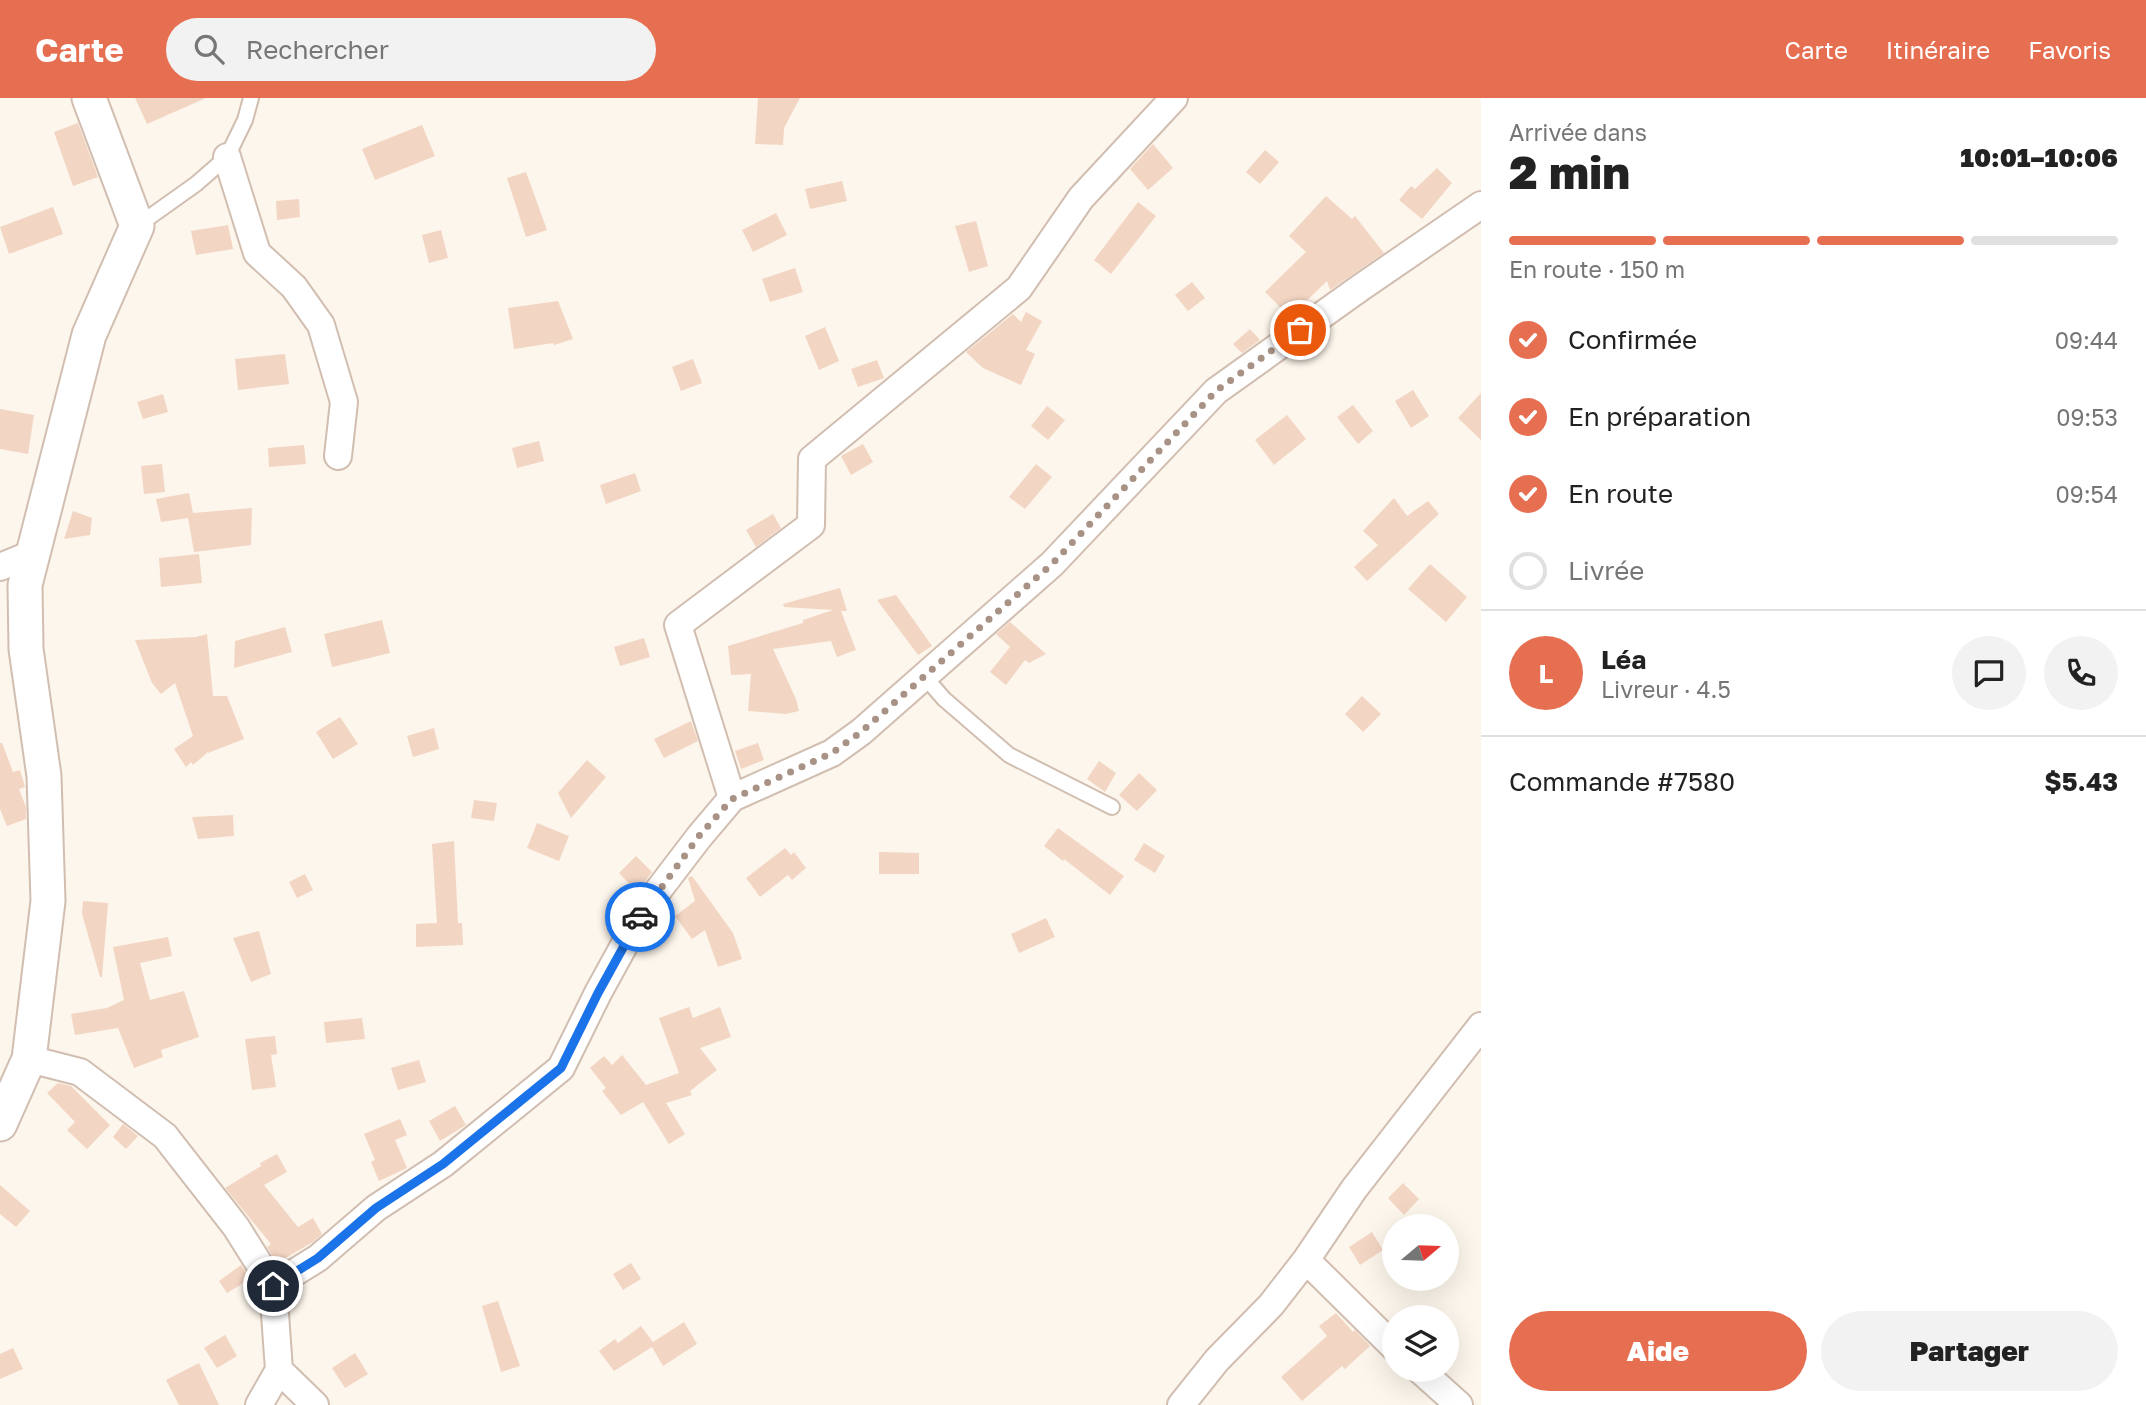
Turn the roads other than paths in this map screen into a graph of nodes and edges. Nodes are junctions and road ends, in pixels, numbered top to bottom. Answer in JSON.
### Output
{"nodes":[{"id":1,"x":89,"y":98,"type":"edge"},
{"id":2,"x":251,"y":98,"type":"edge"},
{"id":3,"x":1174,"y":98,"type":"edge"},
{"id":4,"x":227,"y":157,"type":"junction"},
{"id":5,"x":1481,"y":205,"type":"edge"},
{"id":6,"x":137,"y":226,"type":"junction"},
{"id":7,"x":338,"y":456,"type":"dead end"},
{"id":8,"x":34,"y":553,"type":"junction"},
{"id":9,"x":0,"y":567,"type":"edge"},
{"id":10,"x":924,"y":676,"type":"junction"},
{"id":11,"x":732,"y":799,"type":"junction"},
{"id":12,"x":1112,"y":807,"type":"dead end"},
{"id":13,"x":1481,"y":1026,"type":"edge"},
{"id":14,"x":29,"y":1059,"type":"junction"},
{"id":15,"x":0,"y":1124,"type":"edge"},
{"id":16,"x":1306,"y":1260,"type":"junction"},
{"id":17,"x":273,"y":1286,"type":"junction"},
{"id":18,"x":1382,"y":1335,"type":"edge"},
{"id":19,"x":279,"y":1370,"type":"junction"},
{"id":20,"x":1433,"y":1382,"type":"edge"},
{"id":21,"x":259,"y":1405,"type":"edge"},
{"id":22,"x":315,"y":1405,"type":"edge"},
{"id":23,"x":1181,"y":1405,"type":"edge"},
{"id":24,"x":1459,"y":1405,"type":"edge"}],
"edges":[{"from":1,"to":6,"type":"street"},
{"from":2,"to":4,"type":"lane"},
{"from":3,"to":11,"type":"street"},
{"from":4,"to":6,"type":"lane"},
{"from":4,"to":7,"type":"street"},
{"from":5,"to":10,"type":"street"},
{"from":6,"to":8,"type":"street"},
{"from":8,"to":9,"type":"street"},
{"from":8,"to":14,"type":"street"},
{"from":10,"to":11,"type":"street"},
{"from":10,"to":12,"type":"lane"},
{"from":11,"to":17,"type":"street"},
{"from":13,"to":16,"type":"street"},
{"from":14,"to":15,"type":"street"},
{"from":14,"to":17,"type":"street"},
{"from":16,"to":18,"type":"street"},
{"from":16,"to":23,"type":"street"},
{"from":17,"to":19,"type":"street"},
{"from":19,"to":21,"type":"street"},
{"from":19,"to":22,"type":"street"},
{"from":20,"to":24,"type":"street"}]}
